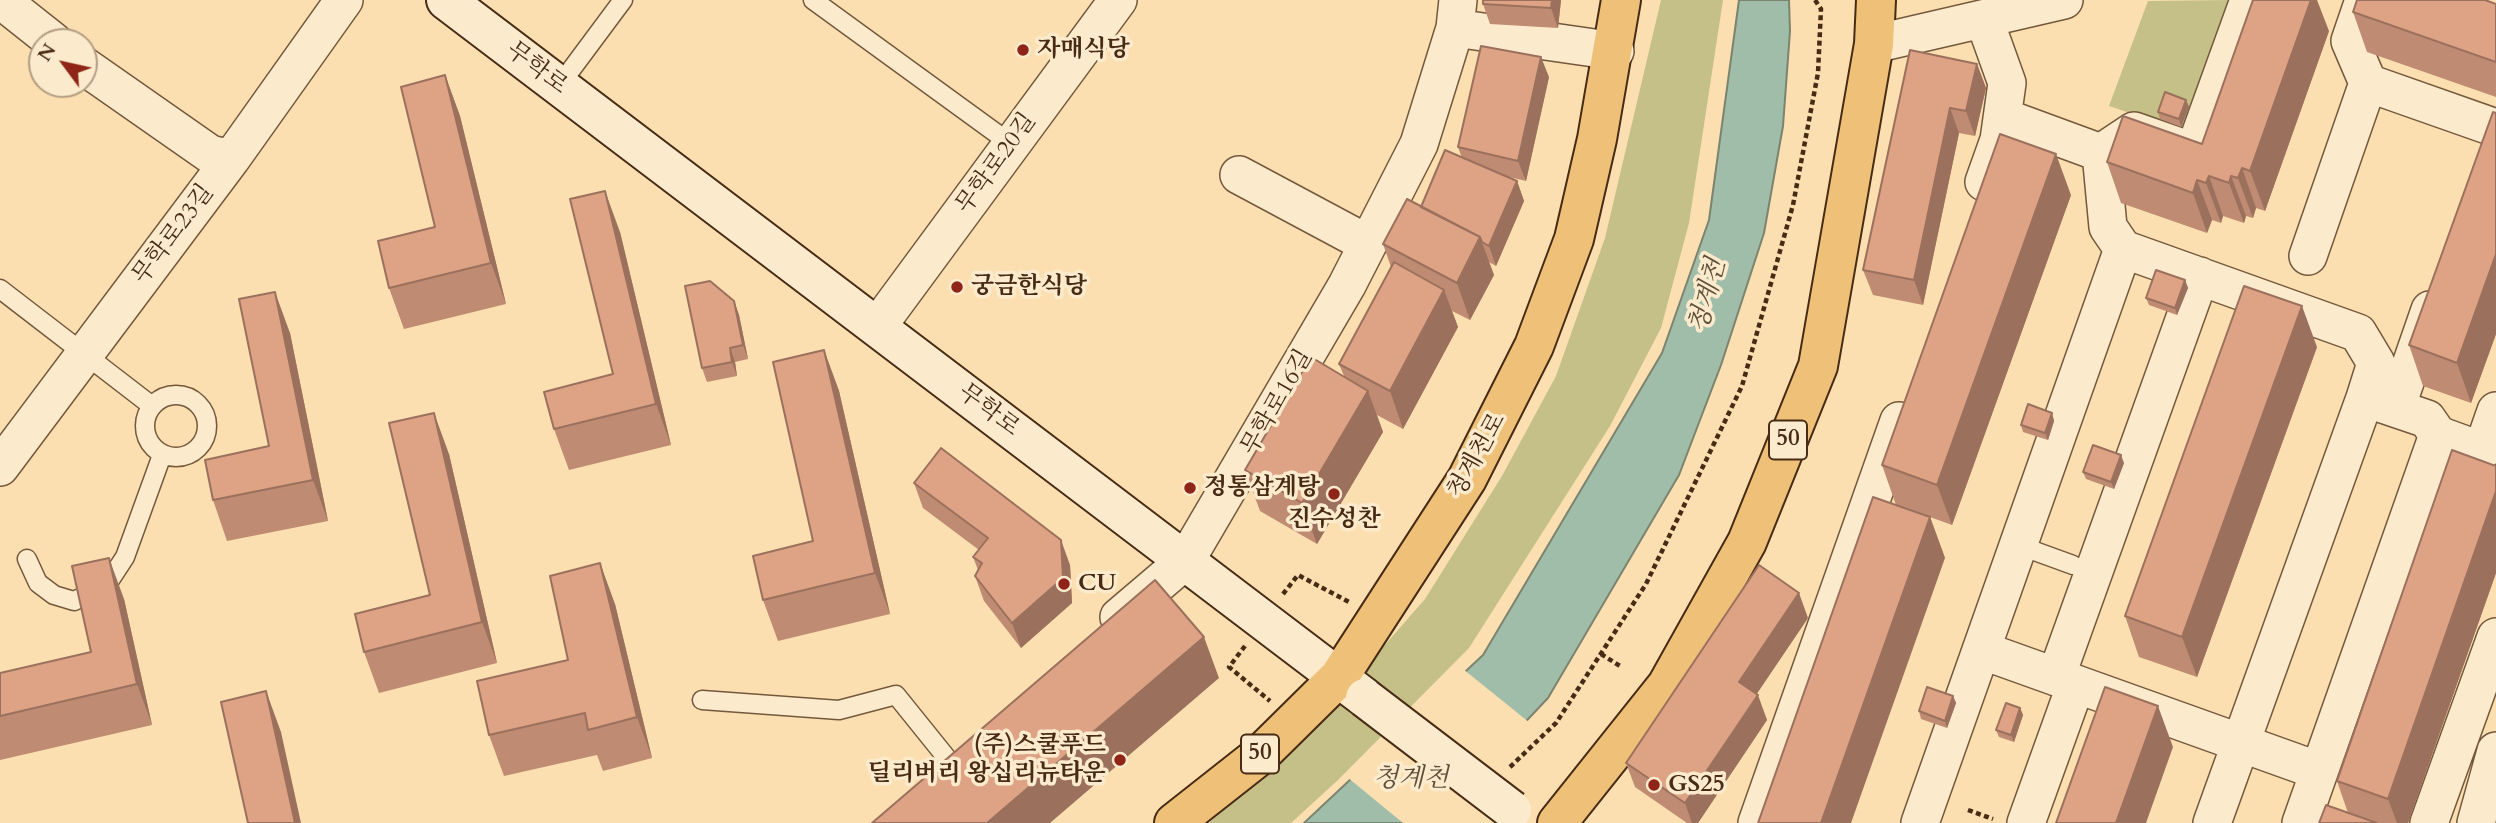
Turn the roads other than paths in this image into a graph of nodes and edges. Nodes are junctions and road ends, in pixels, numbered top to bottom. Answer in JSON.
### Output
{"nodes":[{"id":1,"x":1,"y":0,"type":"edge"},
{"id":2,"x":344,"y":0,"type":"edge"},
{"id":3,"x":446,"y":0,"type":"edge"},
{"id":4,"x":623,"y":0,"type":"edge"},
{"id":5,"x":813,"y":0,"type":"edge"},
{"id":6,"x":1621,"y":0,"type":"edge"},
{"id":7,"x":1876,"y":0,"type":"edge"},
{"id":8,"x":2249,"y":0,"type":"edge"},
{"id":9,"x":2364,"y":0,"type":"edge"},
{"id":10,"x":1111,"y":2,"type":"edge"},
{"id":11,"x":2050,"y":2,"type":"edge"},
{"id":12,"x":1456,"y":14,"type":"edge"},
{"id":13,"x":1984,"y":19,"type":"junction"},
{"id":14,"x":36,"y":28,"type":"edge"},
{"id":15,"x":1874,"y":44,"type":"junction"},
{"id":16,"x":1615,"y":51,"type":"junction"},
{"id":17,"x":98,"y":76,"type":"edge"},
{"id":18,"x":2368,"y":83,"type":"junction"},
{"id":19,"x":559,"y":86,"type":"junction"},
{"id":20,"x":2003,"y":117,"type":"junction"},
{"id":21,"x":2495,"y":127,"type":"edge"},
{"id":22,"x":1011,"y":144,"type":"junction"},
{"id":23,"x":2101,"y":153,"type":"junction"},
{"id":24,"x":231,"y":159,"type":"junction"},
{"id":25,"x":2481,"y":165,"type":"edge"},
{"id":26,"x":1239,"y":175,"type":"dead end"},
{"id":27,"x":1971,"y":219,"type":"edge"},
{"id":28,"x":1368,"y":244,"type":"junction"},
{"id":29,"x":2123,"y":249,"type":"junction"},
{"id":30,"x":2308,"y":256,"type":"dead end"},
{"id":31,"x":2200,"y":276,"type":"junction"},
{"id":32,"x":2441,"y":280,"type":"edge"},
{"id":33,"x":0,"y":289,"type":"edge"},
{"id":34,"x":877,"y":327,"type":"junction"},
{"id":35,"x":85,"y":354,"type":"junction"},
{"id":36,"x":1910,"y":390,"type":"edge"},
{"id":37,"x":2380,"y":403,"type":"junction"},
{"id":38,"x":152,"y":406,"type":"junction"},
{"id":39,"x":2496,"y":411,"type":"edge"},
{"id":40,"x":2434,"y":448,"type":"junction"},
{"id":41,"x":162,"y":455,"type":"junction"},
{"id":42,"x":0,"y":467,"type":"edge"},
{"id":43,"x":2496,"y":484,"type":"edge"},
{"id":44,"x":2018,"y":545,"type":"junction"},
{"id":45,"x":27,"y":559,"type":"dead end"},
{"id":46,"x":1186,"y":560,"type":"junction"},
{"id":47,"x":2073,"y":565,"type":"dead end"},
{"id":48,"x":2496,"y":637,"type":"edge"},
{"id":49,"x":1091,"y":641,"type":"edge"},
{"id":50,"x":1981,"y":650,"type":"junction"},
{"id":51,"x":2066,"y":680,"type":"junction"},
{"id":52,"x":1352,"y":687,"type":"junction"},
{"id":53,"x":702,"y":700,"type":"dead end"},
{"id":54,"x":980,"y":737,"type":"edge"},
{"id":55,"x":2241,"y":743,"type":"junction"},
{"id":56,"x":2496,"y":751,"type":"edge"},
{"id":57,"x":950,"y":762,"type":"junction"},
{"id":58,"x":2319,"y":771,"type":"junction"},
{"id":59,"x":920,"y":788,"type":"edge"},
{"id":60,"x":1521,"y":816,"type":"edge"},
{"id":61,"x":1928,"y":821,"type":"edge"},
{"id":62,"x":2009,"y":821,"type":"edge"},
{"id":63,"x":1174,"y":823,"type":"edge"},
{"id":64,"x":1557,"y":823,"type":"edge"},
{"id":65,"x":1757,"y":823,"type":"edge"},
{"id":66,"x":2212,"y":823,"type":"edge"},
{"id":67,"x":2301,"y":823,"type":"edge"},
{"id":68,"x":2429,"y":823,"type":"edge"},
{"id":69,"x":2476,"y":823,"type":"edge"}],
"edges":[{"from":1,"to":14,"type":"street"},
{"from":2,"to":24,"type":"street","name":"무학로23길"},
{"from":3,"to":19,"type":"main road","name":"무학로"},
{"from":4,"to":19,"type":"lane"},
{"from":5,"to":22,"type":"lane"},
{"from":6,"to":16,"type":"main road","name":"청계천로","number":"50"},
{"from":7,"to":15,"type":"main road","number":"50"},
{"from":8,"to":23,"type":"street"},
{"from":9,"to":18,"type":"street"},
{"from":10,"to":22,"type":"street","name":"무학로20길"},
{"from":11,"to":13,"type":"street"},
{"from":12,"to":16,"type":"street"},
{"from":12,"to":28,"type":"street","name":"무학로16길"},
{"from":13,"to":15,"type":"street"},
{"from":13,"to":20,"type":"street"},
{"from":15,"to":64,"type":"main road","number":"50"},
{"from":16,"to":52,"type":"main road","name":"청계천로","number":"50"},
{"from":17,"to":24,"type":"street"},
{"from":18,"to":21,"type":"street"},
{"from":18,"to":30,"type":"street"},
{"from":19,"to":34,"type":"main road","name":"무학로"},
{"from":20,"to":23,"type":"street"},
{"from":20,"to":27,"type":"street"},
{"from":21,"to":25,"type":"street"},
{"from":22,"to":34,"type":"street","name":"무학로20길"},
{"from":23,"to":29,"type":"street"},
{"from":24,"to":35,"type":"street","name":"무학로23길"},
{"from":26,"to":28,"type":"street"},
{"from":28,"to":46,"type":"street","name":"무학로16길"},
{"from":29,"to":31,"type":"street"},
{"from":29,"to":44,"type":"street"},
{"from":31,"to":37,"type":"street"},
{"from":31,"to":51,"type":"street"},
{"from":32,"to":37,"type":"street"},
{"from":33,"to":35,"type":"lane"},
{"from":34,"to":46,"type":"main road","name":"무학로"},
{"from":35,"to":38,"type":"lane"},
{"from":35,"to":42,"type":"street","name":"무학로23길"},
{"from":36,"to":65,"type":"street"},
{"from":37,"to":40,"type":"street"},
{"from":37,"to":55,"type":"street"},
{"from":38,"to":41,"type":"lane"},
{"from":38,"to":41,"type":"lane"},
{"from":39,"to":40,"type":"street"},
{"from":40,"to":43,"type":"street"},
{"from":40,"to":58,"type":"street"},
{"from":41,"to":45,"type":"lane"},
{"from":44,"to":47,"type":"lane"},
{"from":44,"to":50,"type":"street"},
{"from":46,"to":49,"type":"street","name":"무학로16길"},
{"from":46,"to":52,"type":"main road","name":"무학로"},
{"from":48,"to":68,"type":"street"},
{"from":50,"to":51,"type":"street"},
{"from":50,"to":61,"type":"street"},
{"from":51,"to":55,"type":"street"},
{"from":51,"to":62,"type":"street"},
{"from":52,"to":60,"type":"main road","name":"무학로","bridge":true},
{"from":52,"to":63,"type":"main road","name":"청계천로","number":"50"},
{"from":53,"to":57,"type":"lane"},
{"from":54,"to":57,"type":"street"},
{"from":55,"to":58,"type":"street"},
{"from":55,"to":66,"type":"street"},
{"from":56,"to":69,"type":"street"},
{"from":57,"to":59,"type":"street"},
{"from":58,"to":67,"type":"street"}]}
